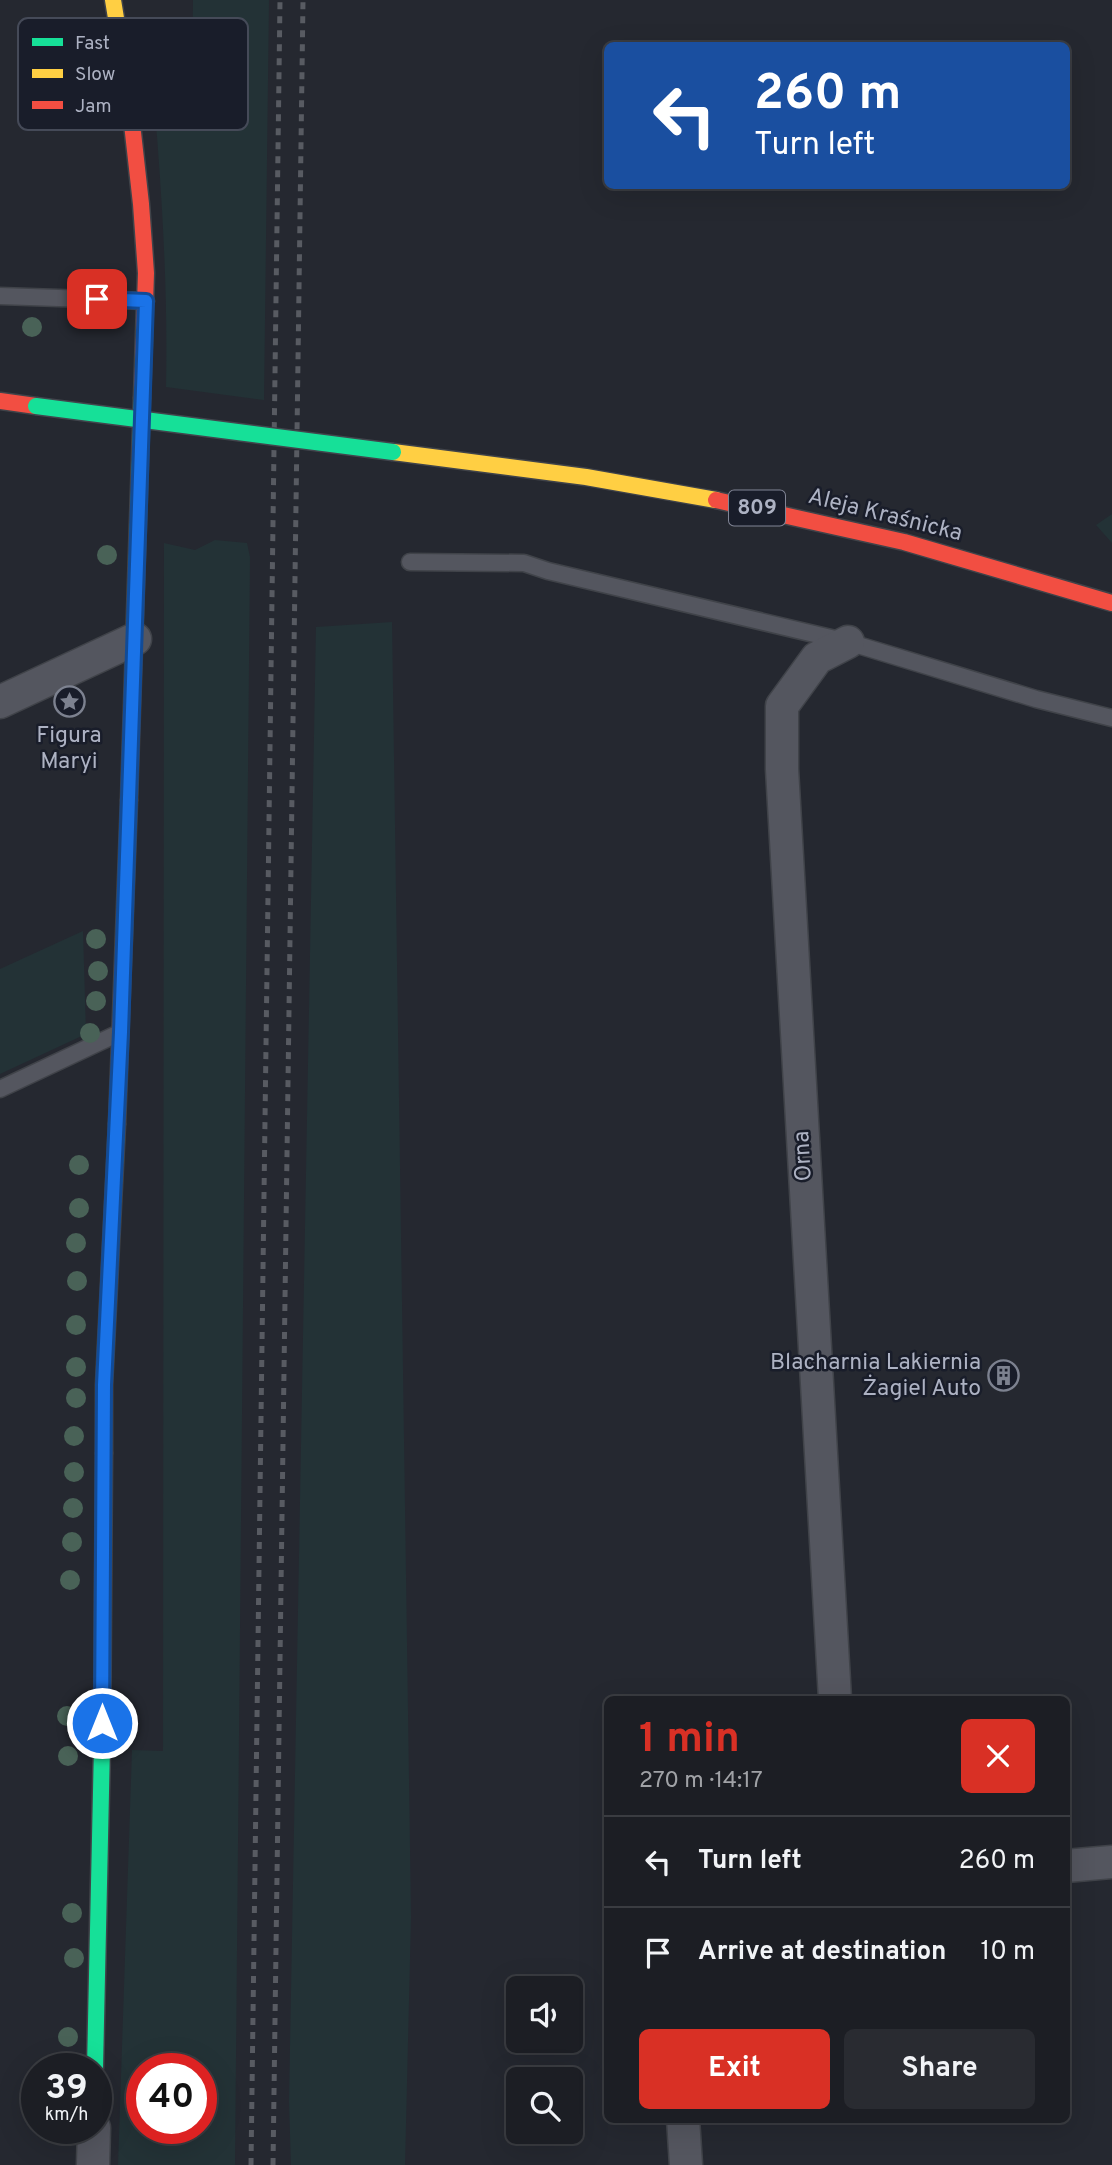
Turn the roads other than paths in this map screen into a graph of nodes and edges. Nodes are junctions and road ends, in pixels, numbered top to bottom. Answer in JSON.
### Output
{"nodes":[{"id":1,"x":113,"y":0,"type":"edge"},
{"id":2,"x":116,"y":18,"type":"edge"},
{"id":3,"x":134,"y":130,"type":"edge"},
{"id":4,"x":0,"y":296,"type":"edge"},
{"id":5,"x":146,"y":301,"type":"junction"},
{"id":6,"x":0,"y":401,"type":"edge"},
{"id":7,"x":410,"y":562,"type":"dead end"},
{"id":8,"x":1112,"y":603,"type":"edge"},
{"id":9,"x":135,"y":639,"type":"junction"},
{"id":10,"x":848,"y":642,"type":"junction"},
{"id":11,"x":0,"y":702,"type":"edge"},
{"id":12,"x":1112,"y":718,"type":"edge"},
{"id":13,"x":121,"y":1032,"type":"junction"},
{"id":14,"x":0,"y":1089,"type":"edge"},
{"id":15,"x":835,"y":1696,"type":"edge"},
{"id":16,"x":1112,"y":1862,"type":"edge"},
{"id":17,"x":1070,"y":1866,"type":"edge"},
{"id":18,"x":95,"y":2053,"type":"edge"},
{"id":19,"x":683,"y":2123,"type":"edge"},
{"id":20,"x":94,"y":2144,"type":"edge"},
{"id":21,"x":93,"y":2165,"type":"edge"},
{"id":22,"x":686,"y":2165,"type":"edge"}],
"edges":[{"from":1,"to":2,"type":"street"},
{"from":3,"to":5,"type":"street"},
{"from":4,"to":5,"type":"lane"},
{"from":5,"to":9,"type":"street"},
{"from":6,"to":8,"type":"street","name":"Aleja Kraśnicka","number":"809","bridge":true},
{"from":7,"to":10,"type":"lane"},
{"from":9,"to":11,"type":"street"},
{"from":9,"to":13,"type":"street"},
{"from":10,"to":12,"type":"lane"},
{"from":10,"to":15,"type":"street","name":"Orna"},
{"from":13,"to":14,"type":"lane"},
{"from":13,"to":18,"type":"street"},
{"from":16,"to":17,"type":"street"},
{"from":19,"to":22,"type":"street"},
{"from":20,"to":21,"type":"street"}]}
